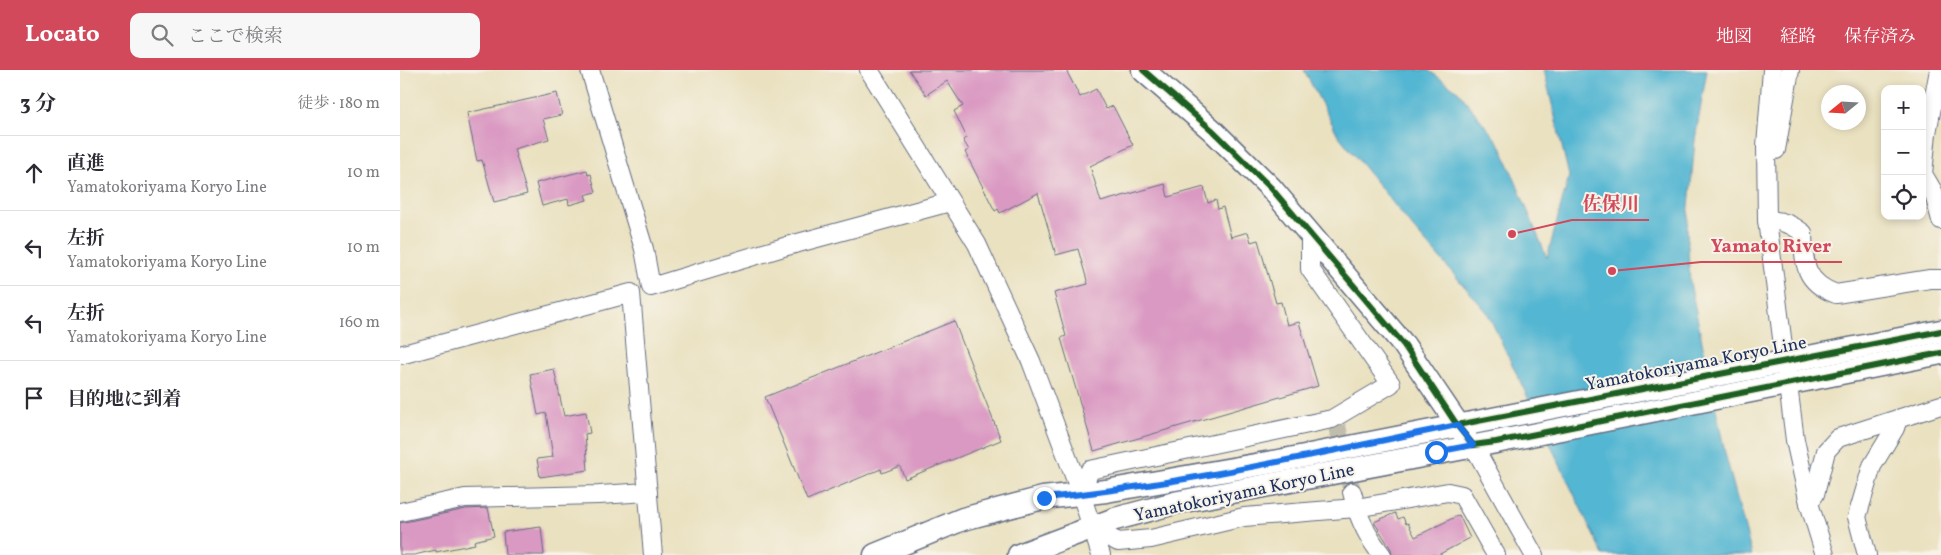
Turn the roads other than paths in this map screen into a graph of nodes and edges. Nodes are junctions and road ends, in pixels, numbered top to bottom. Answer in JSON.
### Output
{"nodes":[{"id":1,"x":590,"y":70,"type":"edge"},
{"id":2,"x":869,"y":70,"type":"edge"},
{"id":3,"x":1142,"y":70,"type":"edge"},
{"id":4,"x":1772,"y":70,"type":"edge"},
{"id":5,"x":1790,"y":70,"type":"edge"},
{"id":6,"x":1939,"y":70,"type":"edge"},
{"id":7,"x":1767,"y":167,"type":"junction"},
{"id":8,"x":950,"y":202,"type":"junction"},
{"id":9,"x":1767,"y":220,"type":"junction"},
{"id":10,"x":1941,"y":220,"type":"edge"},
{"id":11,"x":1310,"y":233,"type":"junction"},
{"id":12,"x":1941,"y":279,"type":"edge"},
{"id":13,"x":1941,"y":331,"type":"edge"},
{"id":14,"x":1941,"y":353,"type":"edge"},
{"id":15,"x":400,"y":355,"type":"edge"},
{"id":16,"x":1785,"y":360,"type":"junction"},
{"id":17,"x":1778,"y":385,"type":"junction"},
{"id":18,"x":1941,"y":405,"type":"edge"},
{"id":19,"x":1898,"y":419,"type":"junction"},
{"id":20,"x":1457,"y":425,"type":"junction"},
{"id":21,"x":1473,"y":445,"type":"junction"},
{"id":22,"x":648,"y":492,"type":"junction"},
{"id":23,"x":1081,"y":494,"type":"junction"},
{"id":24,"x":1354,"y":500,"type":"junction"},
{"id":25,"x":1808,"y":503,"type":"junction"},
{"id":26,"x":400,"y":512,"type":"edge"},
{"id":27,"x":1093,"y":528,"type":"junction"},
{"id":28,"x":653,"y":555,"type":"edge"},
{"id":29,"x":875,"y":555,"type":"edge"},
{"id":30,"x":1019,"y":555,"type":"edge"},
{"id":31,"x":1101,"y":555,"type":"edge"},
{"id":32,"x":1382,"y":555,"type":"edge"},
{"id":33,"x":1496,"y":555,"type":"edge"},
{"id":34,"x":1534,"y":555,"type":"edge"},
{"id":35,"x":1825,"y":555,"type":"edge"},
{"id":36,"x":1867,"y":555,"type":"edge"}],
"edges":[{"from":1,"to":8,"type":"street"},
{"from":2,"to":8,"type":"street"},
{"from":3,"to":11,"type":"main road"},
{"from":4,"to":7,"type":"street"},
{"from":5,"to":7,"type":"street"},
{"from":6,"to":10,"type":"street"},
{"from":7,"to":9,"type":"street"},
{"from":8,"to":23,"type":"street"},
{"from":9,"to":12,"type":"street"},
{"from":9,"to":16,"type":"street"},
{"from":11,"to":20,"type":"main road"},
{"from":11,"to":23,"type":"street"},
{"from":13,"to":16,"type":"main road","name":"Yamatokoriyama Koryo Line"},
{"from":14,"to":17,"type":"main road","name":"Yamatokoriyama Koryo Line"},
{"from":15,"to":22,"type":"street"},
{"from":16,"to":17,"type":"street"},
{"from":16,"to":20,"type":"main road","name":"Yamatokoriyama Koryo Line"},
{"from":17,"to":21,"type":"main road","name":"Yamatokoriyama Koryo Line"},
{"from":17,"to":25,"type":"street"},
{"from":18,"to":19,"type":"street"},
{"from":19,"to":25,"type":"street"},
{"from":19,"to":36,"type":"street"},
{"from":20,"to":21,"type":"main road"},
{"from":20,"to":23,"type":"main road","name":"Yamatokoriyama Koryo Line"},
{"from":21,"to":27,"type":"main road","name":"Yamatokoriyama Koryo Line"},
{"from":21,"to":34,"type":"street"},
{"from":22,"to":26,"type":"street"},
{"from":22,"to":28,"type":"street"},
{"from":23,"to":27,"type":"street"},
{"from":23,"to":29,"type":"main road","name":"Yamatokoriyama Koryo Line"},
{"from":24,"to":27,"type":"street"},
{"from":24,"to":32,"type":"street"},
{"from":24,"to":33,"type":"street"},
{"from":25,"to":35,"type":"street"},
{"from":27,"to":30,"type":"main road","name":"Yamatokoriyama Koryo Line"},
{"from":27,"to":31,"type":"street"}]}
